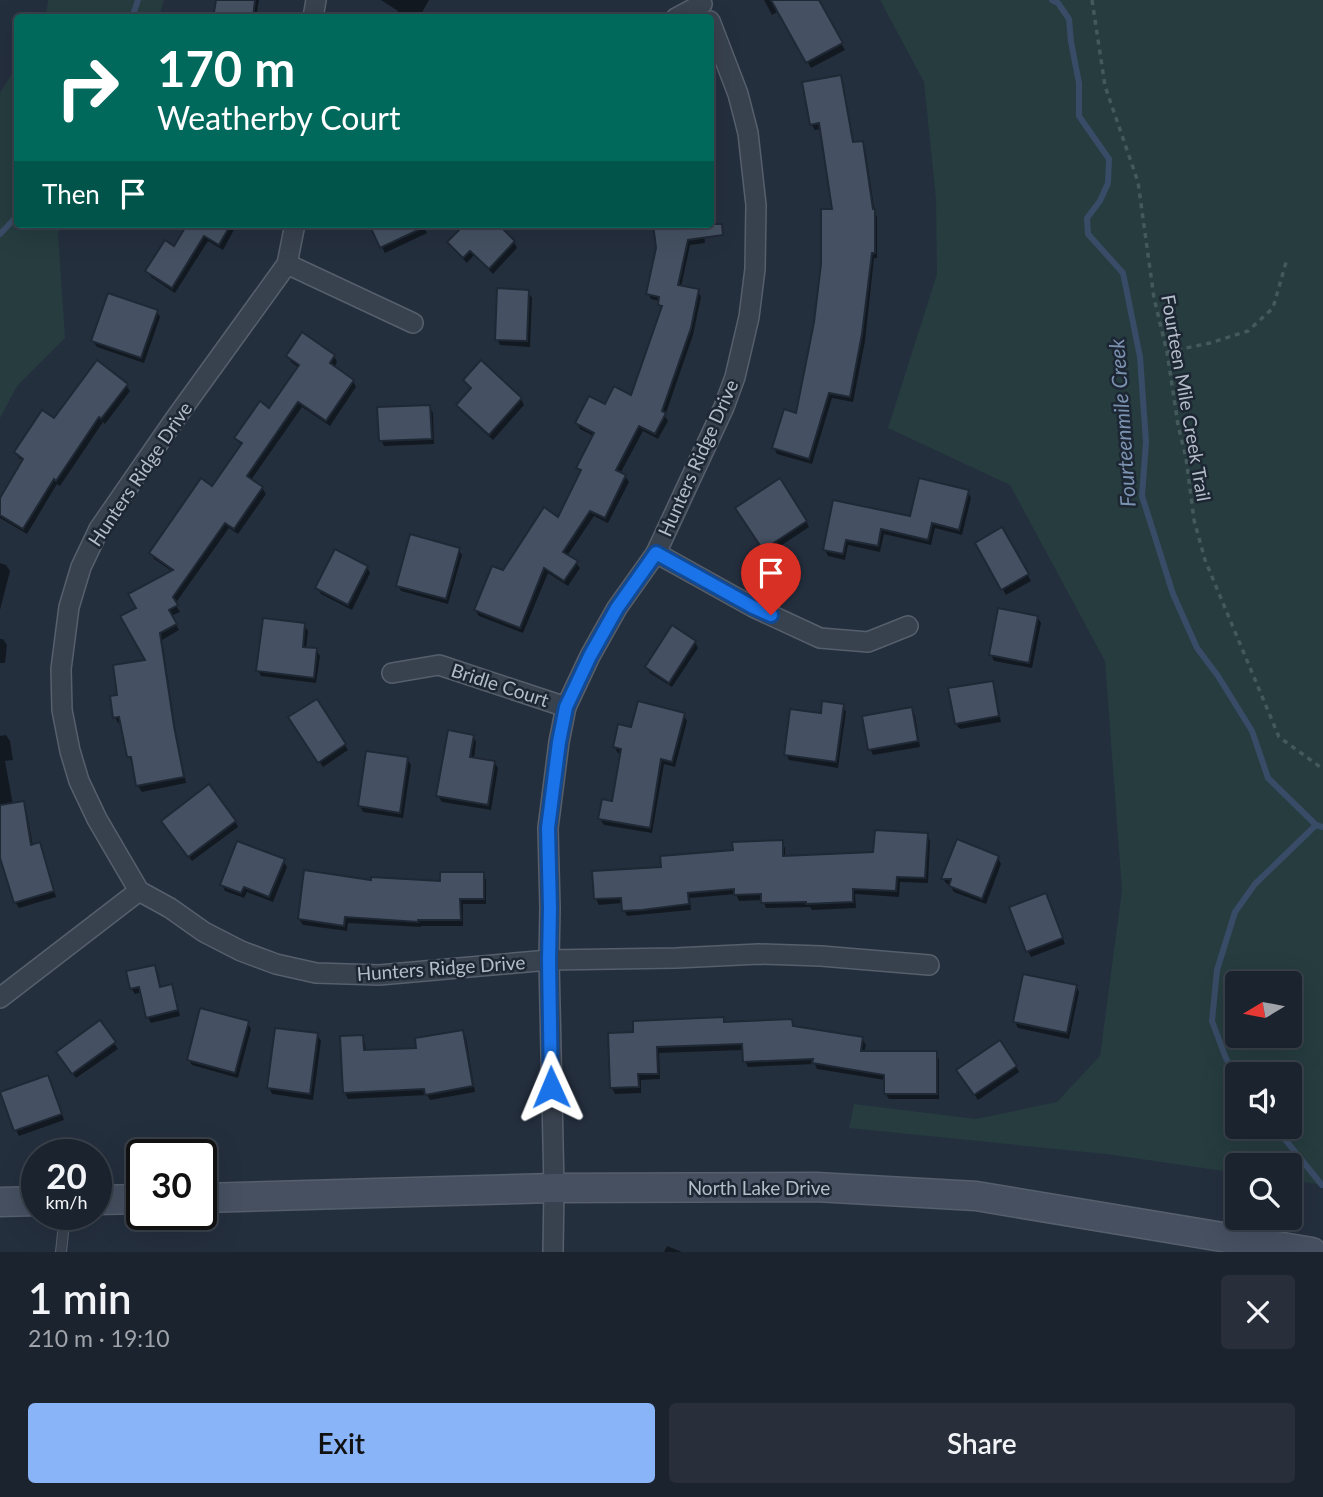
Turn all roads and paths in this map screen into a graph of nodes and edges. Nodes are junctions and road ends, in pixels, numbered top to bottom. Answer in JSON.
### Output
{"nodes":[{"id":1,"x":1092,"y":0,"type":"edge"},
{"id":2,"x":714,"y":34,"type":"edge"},
{"id":3,"x":294,"y":228,"type":"edge"},
{"id":4,"x":1287,"y":259,"type":"dead end"},
{"id":5,"x":287,"y":264,"type":"junction"},
{"id":6,"x":414,"y":323,"type":"dead end"},
{"id":7,"x":1167,"y":352,"type":"junction"},
{"id":8,"x":656,"y":553,"type":"junction"},
{"id":9,"x":908,"y":626,"type":"dead end"},
{"id":10,"x":392,"y":673,"type":"dead end"},
{"id":11,"x":566,"y":707,"type":"junction"},
{"id":12,"x":1323,"y":769,"type":"edge"},
{"id":13,"x":139,"y":891,"type":"junction"},
{"id":14,"x":549,"y":960,"type":"junction"},
{"id":15,"x":929,"y":965,"type":"dead end"},
{"id":16,"x":0,"y":998,"type":"edge"},
{"id":17,"x":554,"y":1188,"type":"junction"},
{"id":18,"x":217,"y":1198,"type":"edge"},
{"id":19,"x":21,"y":1201,"type":"edge"},
{"id":20,"x":0,"y":1202,"type":"edge"},
{"id":21,"x":63,"y":1230,"type":"edge"},
{"id":22,"x":61,"y":1252,"type":"edge"},
{"id":23,"x":553,"y":1252,"type":"edge"},
{"id":24,"x":1312,"y":1252,"type":"edge"}],
"edges":[{"from":1,"to":7,"type":"path","name":"Fourteen Mile Creek Trail"},
{"from":2,"to":8,"type":"street","name":"Hunters Ridge Drive"},
{"from":3,"to":5,"type":"street","name":"Hunters Ridge Drive"},
{"from":4,"to":7,"type":"path"},
{"from":5,"to":6,"type":"street"},
{"from":5,"to":13,"type":"street","name":"Hunters Ridge Drive"},
{"from":7,"to":12,"type":"path","name":"Fourteen Mile Creek Trail"},
{"from":8,"to":9,"type":"street"},
{"from":8,"to":11,"type":"street","name":"Hunters Ridge Drive"},
{"from":10,"to":11,"type":"street","name":"Bridle Court"},
{"from":11,"to":14,"type":"street","name":"Hunters Ridge Drive"},
{"from":13,"to":14,"type":"street","name":"Hunters Ridge Drive"},
{"from":13,"to":16,"type":"street"},
{"from":14,"to":15,"type":"street","name":"Hunters Ridge Drive"},
{"from":14,"to":17,"type":"street","name":"Hunters Ridge Drive"},
{"from":17,"to":18,"type":"main road","name":"North Lake Drive"},
{"from":17,"to":23,"type":"street","name":"Hunters Ridge Drive"},
{"from":17,"to":24,"type":"main road","name":"North Lake Drive"},
{"from":19,"to":20,"type":"main road"},
{"from":21,"to":22,"type":"lane"}]}
